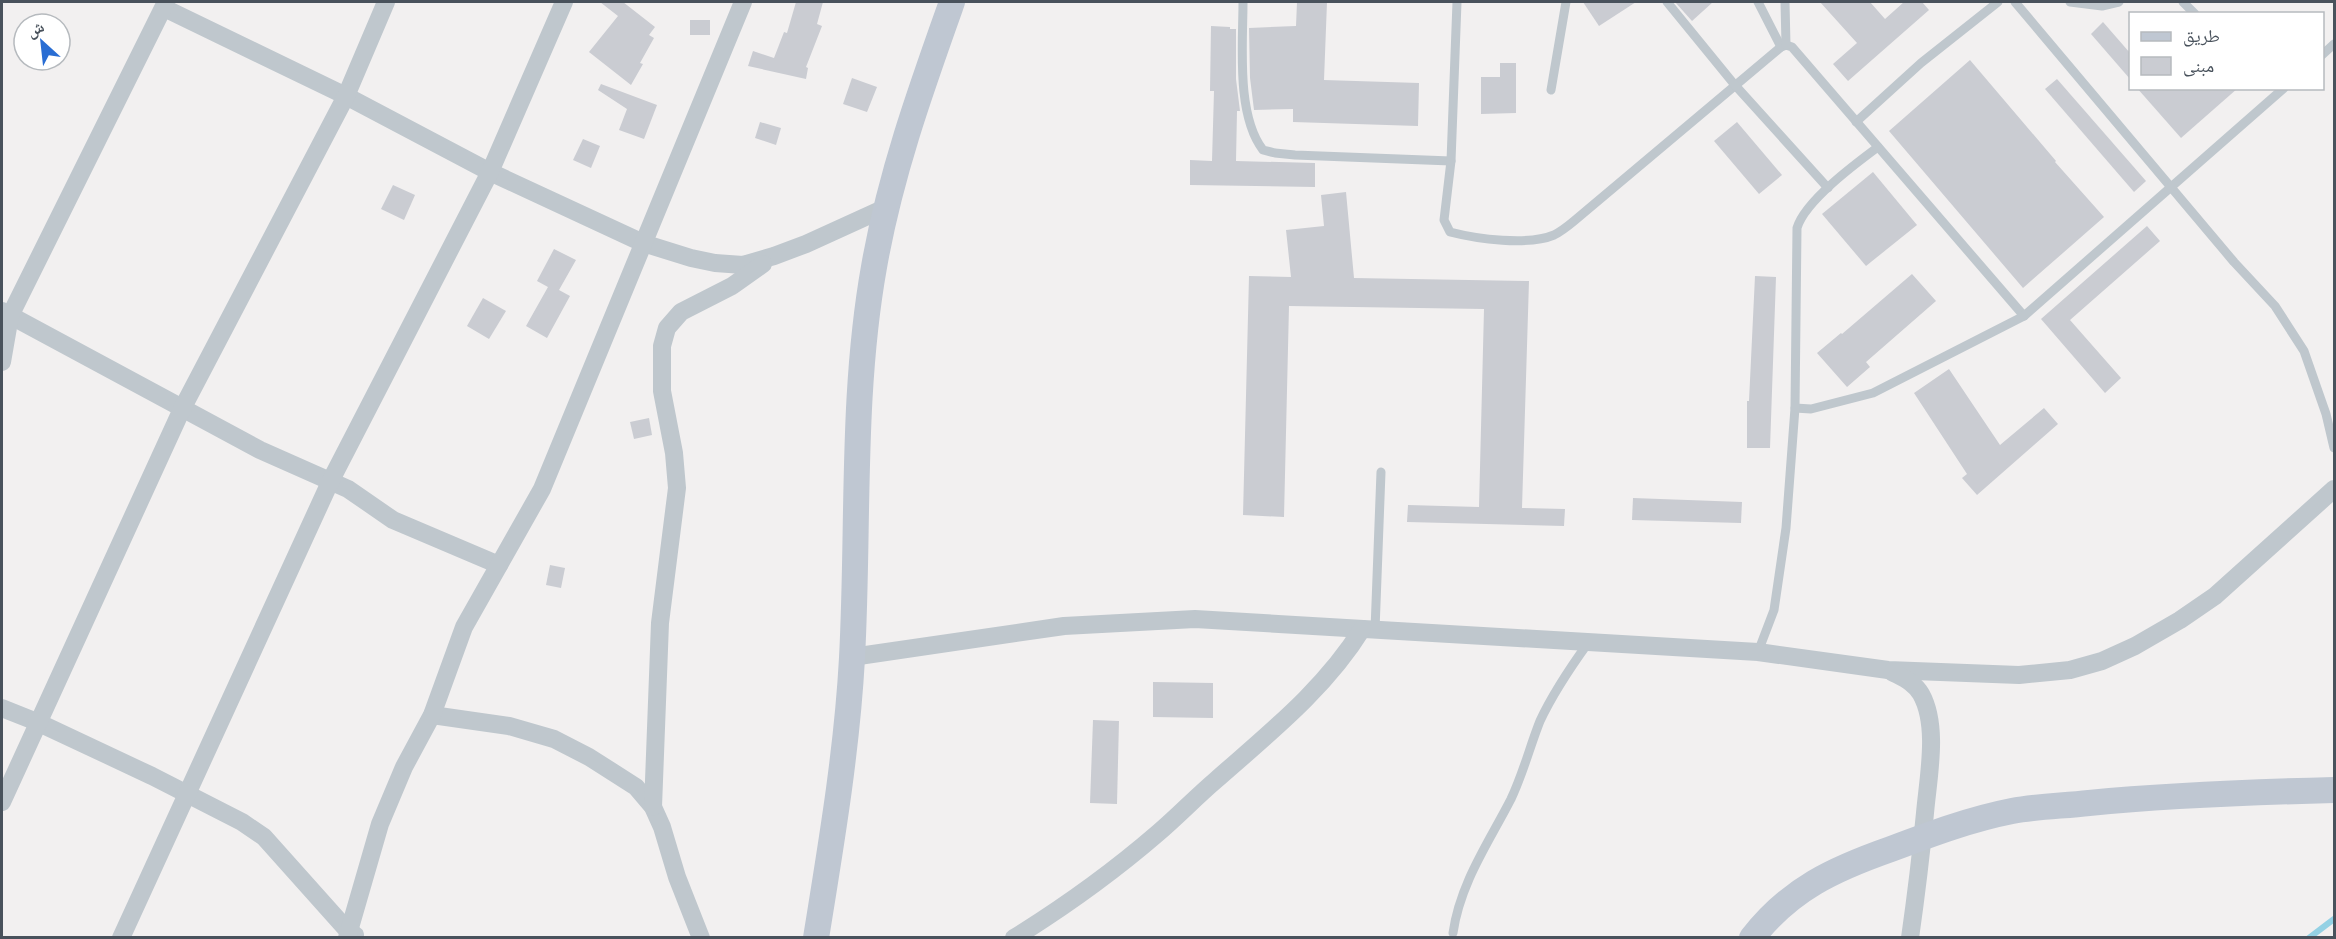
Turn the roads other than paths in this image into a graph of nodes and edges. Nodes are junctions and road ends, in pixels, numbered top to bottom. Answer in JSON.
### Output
{"nodes":[{"id":1,"x":386,"y":2,"type":"edge"},
{"id":2,"x":564,"y":2,"type":"edge"},
{"id":3,"x":743,"y":2,"type":"edge"},
{"id":4,"x":952,"y":2,"type":"edge"},
{"id":5,"x":1244,"y":2,"type":"edge"},
{"id":6,"x":1457,"y":2,"type":"edge"},
{"id":7,"x":1566,"y":2,"type":"edge"},
{"id":8,"x":1667,"y":2,"type":"edge"},
{"id":9,"x":1758,"y":2,"type":"edge"},
{"id":10,"x":1785,"y":2,"type":"edge"},
{"id":11,"x":1998,"y":2,"type":"edge"},
{"id":12,"x":2015,"y":2,"type":"edge"},
{"id":13,"x":2070,"y":2,"type":"edge"},
{"id":14,"x":2119,"y":2,"type":"edge"},
{"id":15,"x":165,"y":5,"type":"edge"},
{"id":16,"x":1784,"y":46,"type":"junction"},
{"id":17,"x":1734,"y":84,"type":"junction"},
{"id":18,"x":1551,"y":90,"type":"dead end"},
{"id":19,"x":2278,"y":90,"type":"edge"},
{"id":20,"x":345,"y":96,"type":"junction"},
{"id":21,"x":1856,"y":122,"type":"junction"},
{"id":22,"x":1878,"y":147,"type":"junction"},
{"id":23,"x":1451,"y":161,"type":"junction"},
{"id":24,"x":490,"y":172,"type":"junction"},
{"id":25,"x":2171,"y":186,"type":"junction"},
{"id":26,"x":1828,"y":188,"type":"junction"},
{"id":27,"x":885,"y":208,"type":"junction"},
{"id":28,"x":643,"y":243,"type":"junction"},
{"id":29,"x":774,"y":256,"type":"junction"},
{"id":30,"x":6,"y":313,"type":"edge"},
{"id":31,"x":2024,"y":316,"type":"junction"},
{"id":32,"x":2,"y":362,"type":"edge"},
{"id":33,"x":1795,"y":408,"type":"junction"},
{"id":34,"x":182,"y":409,"type":"junction"},
{"id":35,"x":2334,"y":448,"type":"edge"},
{"id":36,"x":1381,"y":472,"type":"dead end"},
{"id":37,"x":331,"y":480,"type":"junction"},
{"id":38,"x":2334,"y":489,"type":"edge"},
{"id":39,"x":499,"y":565,"type":"junction"},
{"id":40,"x":1368,"y":630,"type":"junction"},
{"id":41,"x":1588,"y":643,"type":"junction"},
{"id":42,"x":1758,"y":652,"type":"junction"},
{"id":43,"x":852,"y":657,"type":"junction"},
{"id":44,"x":1888,"y":670,"type":"junction"},
{"id":45,"x":2,"y":708,"type":"edge"},
{"id":46,"x":432,"y":715,"type":"junction"},
{"id":47,"x":37,"y":722,"type":"junction"},
{"id":48,"x":2334,"y":790,"type":"edge"},
{"id":49,"x":187,"y":794,"type":"junction"},
{"id":50,"x":2,"y":802,"type":"edge"},
{"id":51,"x":653,"y":807,"type":"junction"},
{"id":52,"x":1922,"y":837,"type":"junction"},
{"id":53,"x":1453,"y":933,"type":"dead end"},
{"id":54,"x":352,"y":935,"type":"edge"},
{"id":55,"x":121,"y":938,"type":"edge"},
{"id":56,"x":701,"y":938,"type":"edge"},
{"id":57,"x":816,"y":938,"type":"edge"},
{"id":58,"x":1014,"y":938,"type":"edge"},
{"id":59,"x":1752,"y":938,"type":"edge"},
{"id":60,"x":1910,"y":938,"type":"edge"}],
"edges":[{"from":1,"to":20,"type":"street"},
{"from":2,"to":24,"type":"street"},
{"from":3,"to":28,"type":"street"},
{"from":4,"to":27,"type":"main road"},
{"from":5,"to":23,"type":"lane"},
{"from":6,"to":23,"type":"lane"},
{"from":7,"to":18,"type":"lane"},
{"from":8,"to":17,"type":"lane"},
{"from":9,"to":16,"type":"lane"},
{"from":10,"to":16,"type":"lane"},
{"from":11,"to":21,"type":"lane"},
{"from":12,"to":25,"type":"lane"},
{"from":13,"to":14,"type":"lane"},
{"from":15,"to":20,"type":"street"},
{"from":15,"to":30,"type":"street"},
{"from":16,"to":17,"type":"lane"},
{"from":16,"to":21,"type":"lane"},
{"from":17,"to":23,"type":"lane"},
{"from":17,"to":26,"type":"lane"},
{"from":19,"to":25,"type":"lane"},
{"from":20,"to":24,"type":"street"},
{"from":20,"to":34,"type":"street"},
{"from":21,"to":22,"type":"lane"},
{"from":22,"to":26,"type":"lane"},
{"from":22,"to":31,"type":"lane"},
{"from":24,"to":28,"type":"street"},
{"from":24,"to":37,"type":"street"},
{"from":25,"to":31,"type":"lane"},
{"from":25,"to":35,"type":"lane"},
{"from":26,"to":33,"type":"lane"},
{"from":27,"to":29,"type":"street"},
{"from":27,"to":43,"type":"main road"},
{"from":28,"to":29,"type":"street"},
{"from":28,"to":39,"type":"street"},
{"from":29,"to":51,"type":"street"},
{"from":30,"to":32,"type":"street"},
{"from":30,"to":34,"type":"street"},
{"from":31,"to":33,"type":"lane"},
{"from":33,"to":42,"type":"lane"},
{"from":34,"to":37,"type":"street"},
{"from":34,"to":47,"type":"street"},
{"from":36,"to":40,"type":"lane"},
{"from":37,"to":39,"type":"street"},
{"from":37,"to":49,"type":"street"},
{"from":38,"to":44,"type":"street"},
{"from":39,"to":46,"type":"street"},
{"from":40,"to":41,"type":"street"},
{"from":40,"to":43,"type":"street"},
{"from":40,"to":58,"type":"street"},
{"from":41,"to":42,"type":"street"},
{"from":41,"to":53,"type":"lane"},
{"from":42,"to":44,"type":"street"},
{"from":43,"to":57,"type":"main road"},
{"from":44,"to":52,"type":"street"},
{"from":45,"to":47,"type":"street"},
{"from":46,"to":51,"type":"street"},
{"from":46,"to":54,"type":"street"},
{"from":47,"to":49,"type":"street"},
{"from":47,"to":50,"type":"street"},
{"from":48,"to":52,"type":"main road"},
{"from":49,"to":54,"type":"street"},
{"from":49,"to":55,"type":"street"},
{"from":51,"to":56,"type":"street"},
{"from":52,"to":59,"type":"main road"},
{"from":52,"to":60,"type":"street"}]}
